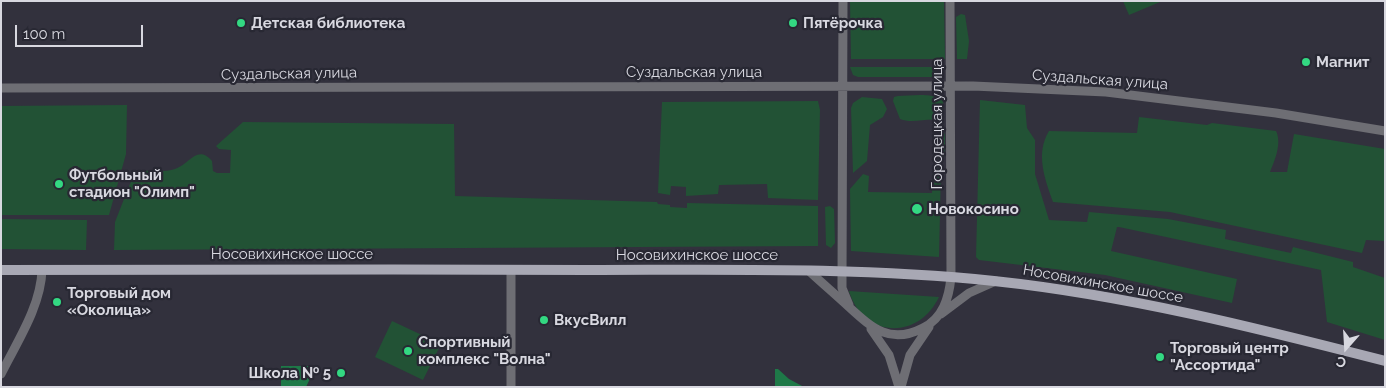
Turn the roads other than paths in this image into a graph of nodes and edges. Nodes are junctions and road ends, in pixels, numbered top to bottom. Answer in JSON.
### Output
{"nodes":[{"id":1,"x":843,"y":1,"type":"edge"},
{"id":2,"x":950,"y":1,"type":"edge"},
{"id":3,"x":842,"y":85,"type":"junction"},
{"id":4,"x":951,"y":86,"type":"junction"},
{"id":5,"x":1,"y":88,"type":"edge"},
{"id":6,"x":1385,"y":131,"type":"edge"},
{"id":7,"x":1,"y":270,"type":"edge"},
{"id":8,"x":42,"y":270,"type":"junction"},
{"id":9,"x":511,"y":270,"type":"junction"},
{"id":10,"x":809,"y":271,"type":"junction"},
{"id":11,"x":842,"y":272,"type":"junction"},
{"id":12,"x":951,"y":277,"type":"junction"},
{"id":13,"x":996,"y":281,"type":"junction"},
{"id":14,"x":850,"y":308,"type":"junction"},
{"id":15,"x":935,"y":320,"type":"junction"},
{"id":16,"x":863,"y":322,"type":"junction"},
{"id":17,"x":1385,"y":361,"type":"edge"},
{"id":18,"x":1,"y":374,"type":"edge"},
{"id":19,"x":511,"y":387,"type":"edge"},
{"id":20,"x":900,"y":387,"type":"edge"}],
"edges":[{"from":1,"to":3,"type":"street"},
{"from":2,"to":4,"type":"street","name":"Городецкая улица"},
{"from":3,"to":4,"type":"street","name":"Суздальская улица"},
{"from":3,"to":5,"type":"street","name":"Суздальская улица"},
{"from":3,"to":11,"type":"street"},
{"from":4,"to":6,"type":"street","name":"Суздальская улица"},
{"from":4,"to":12,"type":"street","name":"Городецкая улица"},
{"from":7,"to":8,"type":"main road","name":"Носовихинское шоссе"},
{"from":8,"to":9,"type":"main road","name":"Носовихинское шоссе"},
{"from":8,"to":18,"type":"street"},
{"from":9,"to":10,"type":"main road","name":"Носовихинское шоссе"},
{"from":9,"to":19,"type":"street"},
{"from":10,"to":11,"type":"main road","name":"Носовихинское шоссе"},
{"from":10,"to":14,"type":"street"},
{"from":11,"to":12,"type":"main road","name":"Носовихинское шоссе"},
{"from":11,"to":14,"type":"street"},
{"from":12,"to":13,"type":"main road","name":"Носовихинское шоссе"},
{"from":12,"to":15,"type":"street","name":"Городецкая улица"},
{"from":13,"to":15,"type":"street"},
{"from":13,"to":17,"type":"main road","name":"Носовихинское шоссе"},
{"from":14,"to":16,"type":"street"},
{"from":15,"to":16,"type":"street"},
{"from":15,"to":20,"type":"street"},
{"from":16,"to":20,"type":"street"}]}
